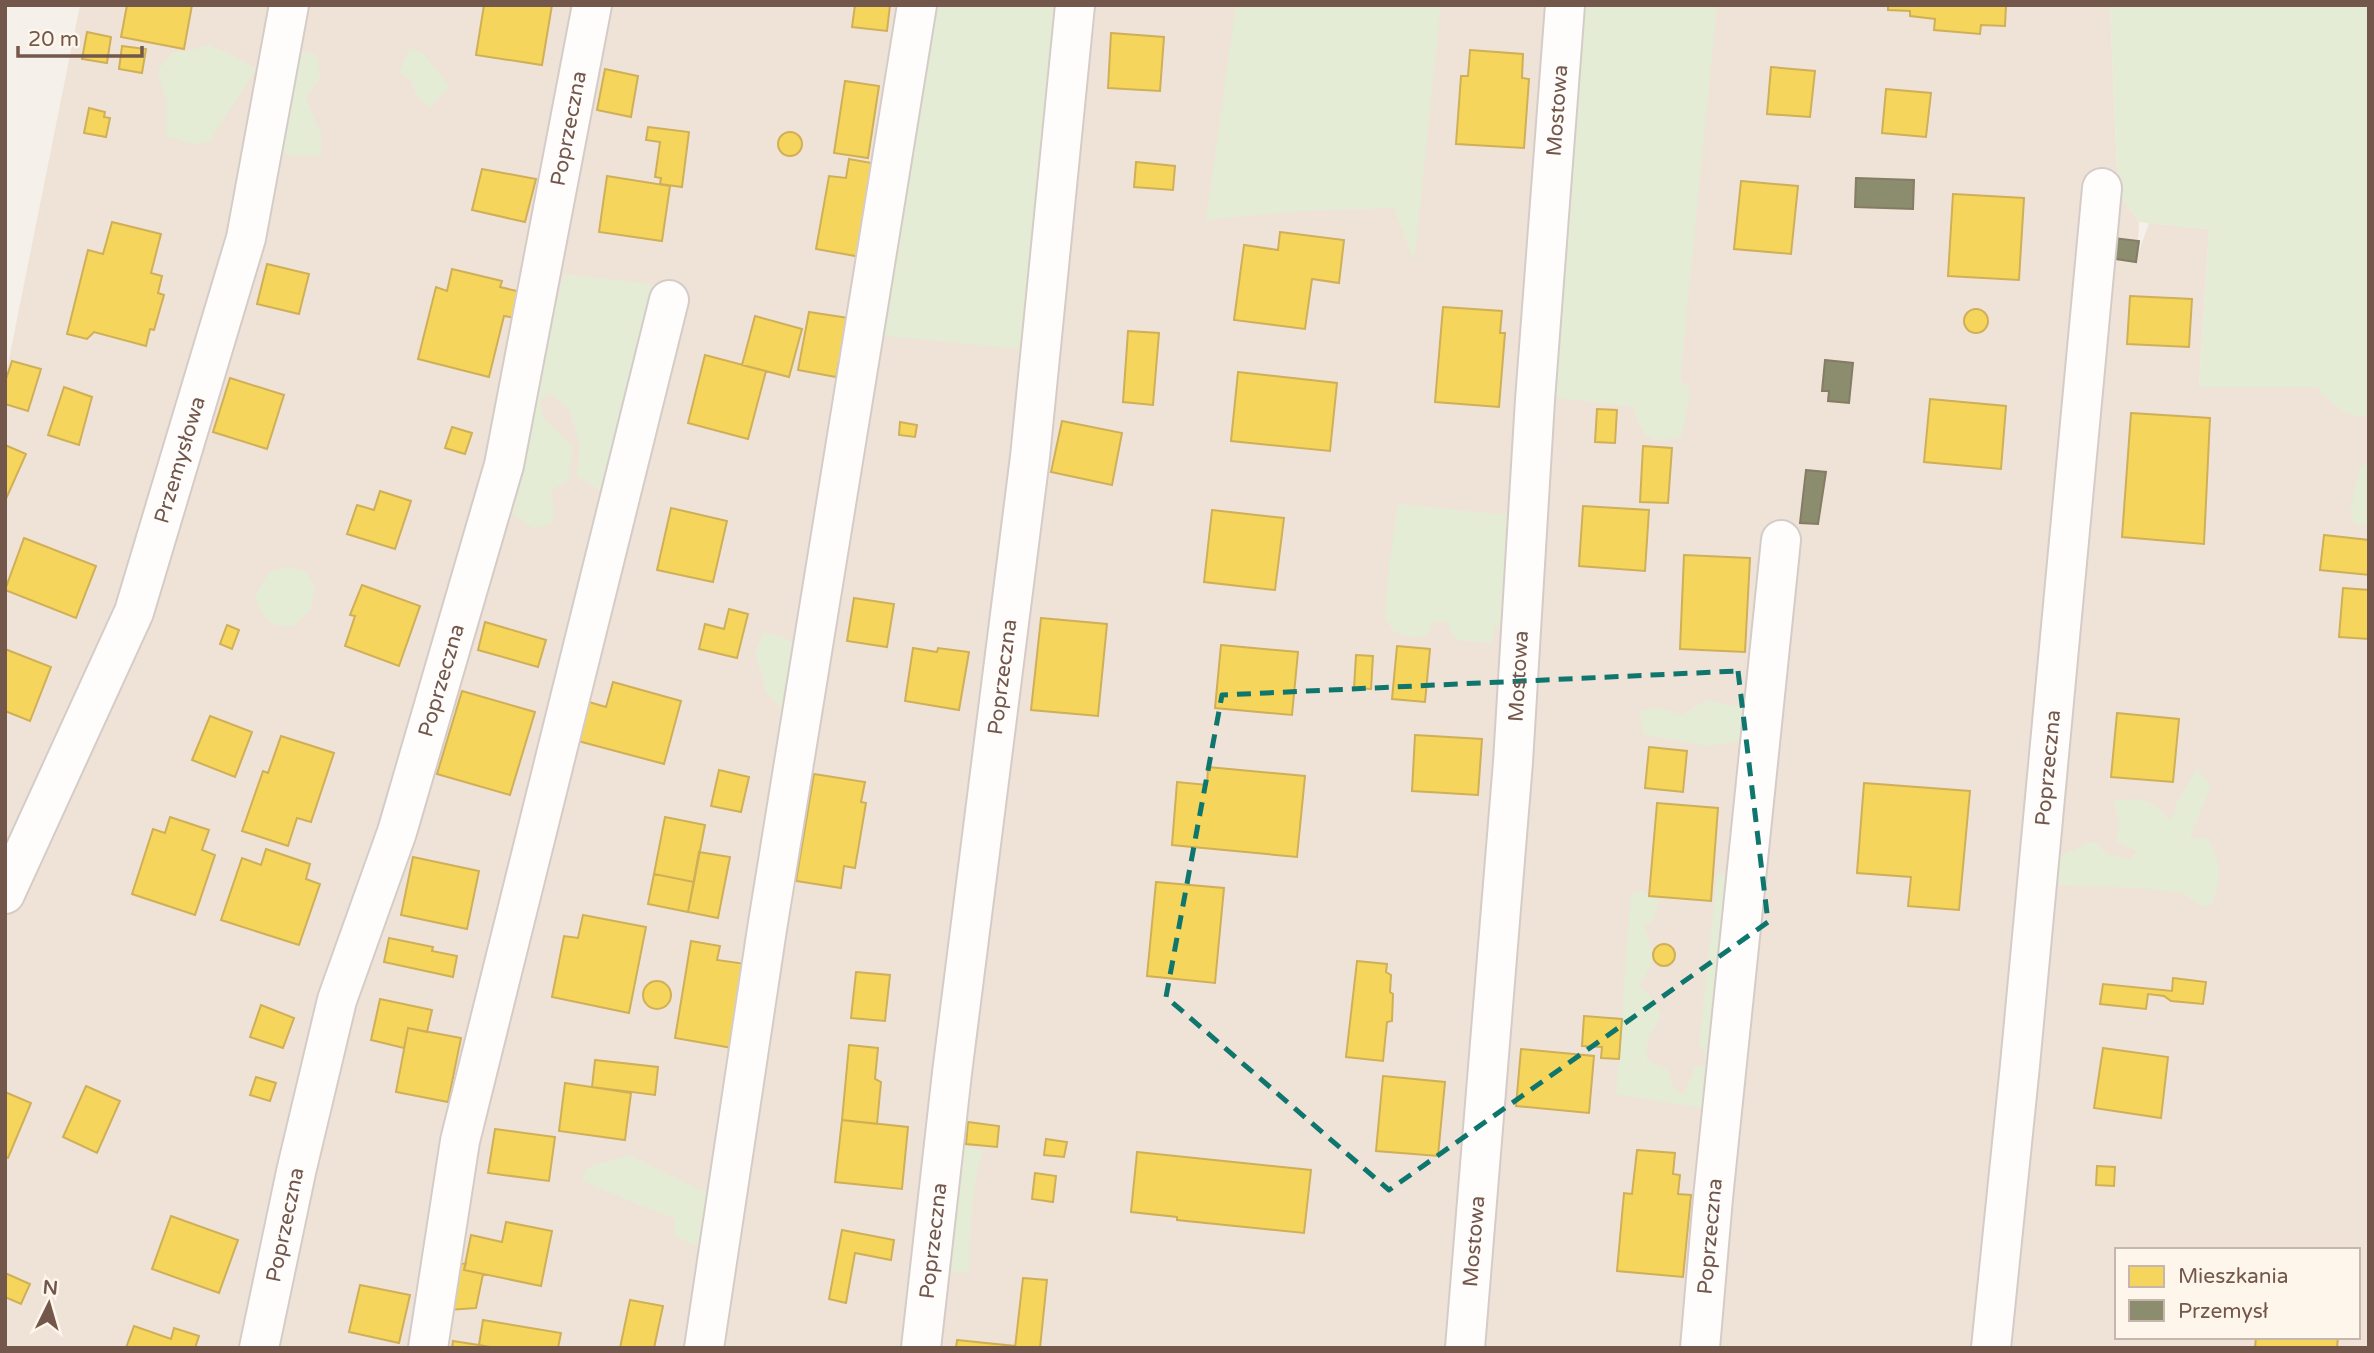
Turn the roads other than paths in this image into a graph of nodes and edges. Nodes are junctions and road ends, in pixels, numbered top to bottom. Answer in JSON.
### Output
{"nodes":[{"id":1,"x":289,"y":5,"type":"edge"},
{"id":2,"x":592,"y":5,"type":"edge"},
{"id":3,"x":917,"y":5,"type":"edge"},
{"id":4,"x":1075,"y":5,"type":"edge"},
{"id":5,"x":1565,"y":5,"type":"edge"},
{"id":6,"x":2102,"y":188,"type":"dead end"},
{"id":7,"x":669,"y":300,"type":"dead end"},
{"id":8,"x":1781,"y":540,"type":"dead end"},
{"id":9,"x":5,"y":894,"type":"edge"},
{"id":10,"x":259,"y":1348,"type":"edge"},
{"id":11,"x":428,"y":1348,"type":"edge"},
{"id":12,"x":704,"y":1348,"type":"edge"},
{"id":13,"x":921,"y":1348,"type":"edge"},
{"id":14,"x":1465,"y":1348,"type":"edge"},
{"id":15,"x":1700,"y":1348,"type":"edge"},
{"id":16,"x":1990,"y":1348,"type":"edge"}],
"edges":[{"from":1,"to":9,"type":"street","name":"Przemysłowa"},
{"from":2,"to":10,"type":"street","name":"Poprzeczna"},
{"from":3,"to":12,"type":"street"},
{"from":4,"to":13,"type":"street","name":"Poprzeczna"},
{"from":5,"to":14,"type":"street","name":"Mostowa"},
{"from":6,"to":16,"type":"street","name":"Poprzeczna"},
{"from":7,"to":11,"type":"street"},
{"from":8,"to":15,"type":"street","name":"Poprzeczna"}]}
